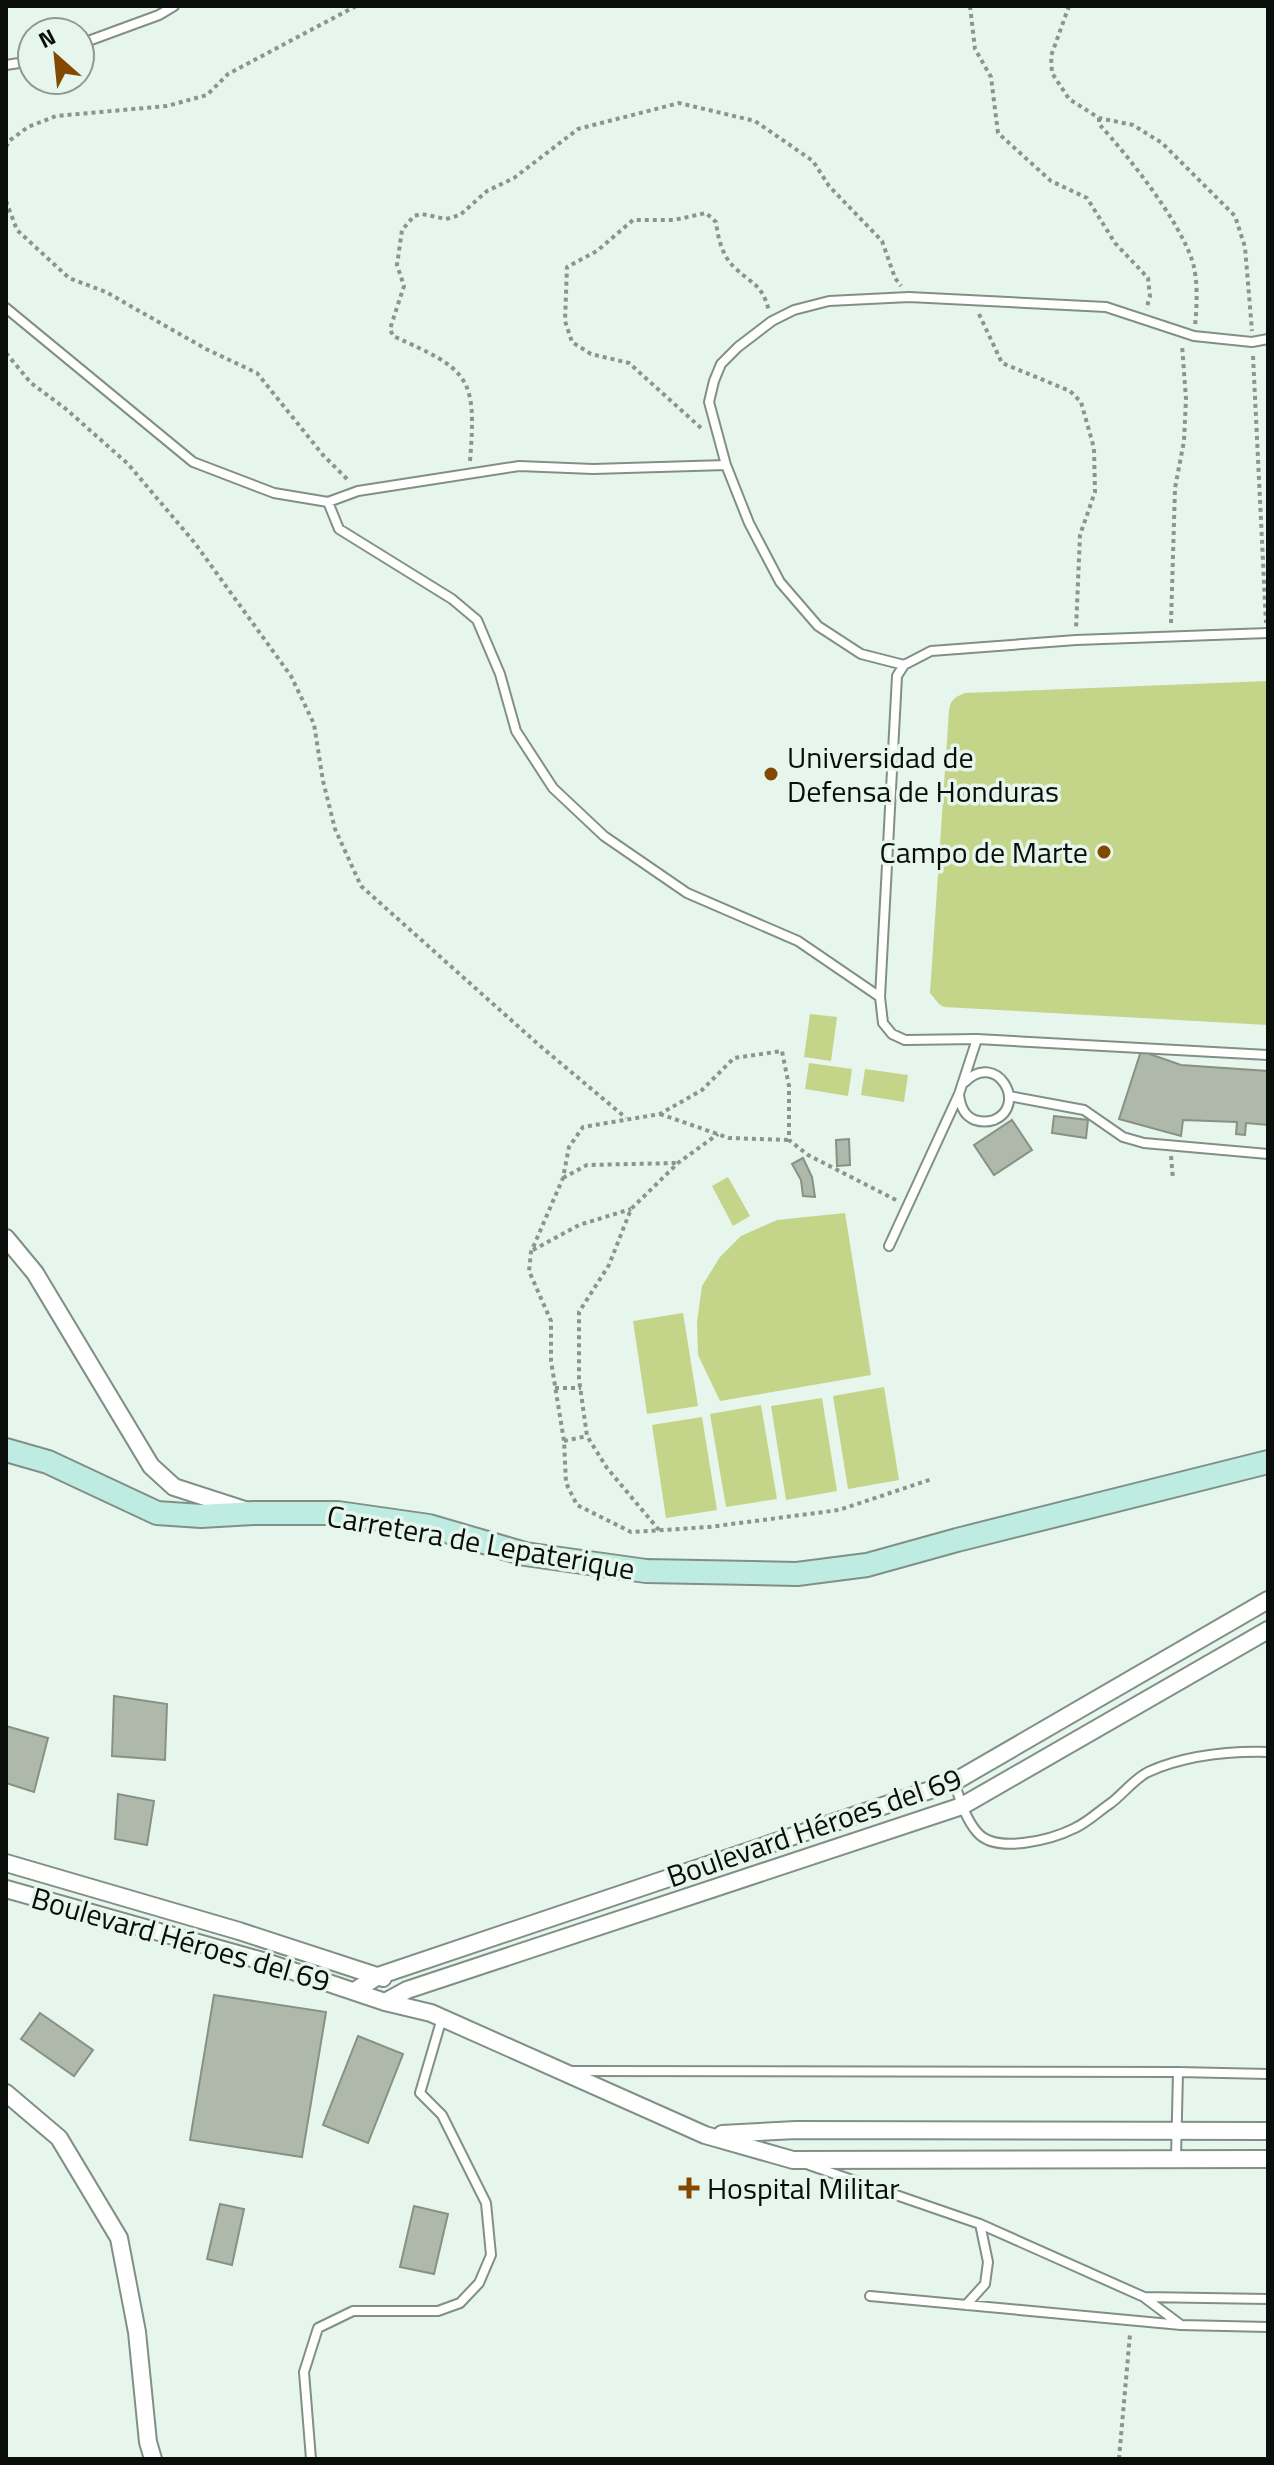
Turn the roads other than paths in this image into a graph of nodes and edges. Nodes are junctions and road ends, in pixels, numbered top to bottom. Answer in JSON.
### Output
{"nodes":[{"id":1,"x":174,"y":6,"type":"edge"},
{"id":2,"x":96,"y":38,"type":"edge"},
{"id":3,"x":6,"y":308,"type":"edge"},
{"id":4,"x":1268,"y":339,"type":"edge"},
{"id":5,"x":726,"y":465,"type":"junction"},
{"id":6,"x":328,"y":502,"type":"junction"},
{"id":7,"x":1267,"y":633,"type":"edge"},
{"id":8,"x":904,"y":665,"type":"junction"},
{"id":9,"x":880,"y":997,"type":"junction"},
{"id":10,"x":977,"y":1039,"type":"junction"},
{"id":11,"x":1268,"y":1055,"type":"edge"},
{"id":12,"x":961,"y":1090,"type":"junction"},
{"id":13,"x":1009,"y":1096,"type":"junction"},
{"id":14,"x":1268,"y":1154,"type":"edge"},
{"id":15,"x":6,"y":1238,"type":"edge"},
{"id":16,"x":889,"y":1246,"type":"dead end"},
{"id":17,"x":6,"y":1450,"type":"edge"},
{"id":18,"x":1260,"y":1466,"type":"edge"},
{"id":19,"x":253,"y":1513,"type":"junction"},
{"id":20,"x":1268,"y":1600,"type":"edge"},
{"id":21,"x":1268,"y":1630,"type":"edge"},
{"id":22,"x":1268,"y":1752,"type":"edge"},
{"id":23,"x":954,"y":1782,"type":"junction"},
{"id":24,"x":962,"y":1806,"type":"junction"},
{"id":25,"x":6,"y":1863,"type":"edge"},
{"id":26,"x":6,"y":1889,"type":"edge"},
{"id":27,"x":378,"y":1976,"type":"junction"},
{"id":28,"x":356,"y":1990,"type":"junction"},
{"id":29,"x":407,"y":1990,"type":"junction"},
{"id":30,"x":385,"y":2002,"type":"junction"},
{"id":31,"x":436,"y":2015,"type":"junction"},
{"id":32,"x":562,"y":2071,"type":"junction"},
{"id":33,"x":1178,"y":2072,"type":"junction"},
{"id":34,"x":1268,"y":2074,"type":"edge"},
{"id":35,"x":6,"y":2093,"type":"edge"},
{"id":36,"x":1176,"y":2130,"type":"junction"},
{"id":37,"x":1268,"y":2131,"type":"edge"},
{"id":38,"x":705,"y":2135,"type":"junction"},
{"id":39,"x":1176,"y":2158,"type":"junction"},
{"id":40,"x":1268,"y":2159,"type":"edge"},
{"id":41,"x":793,"y":2160,"type":"junction"},
{"id":42,"x":980,"y":2224,"type":"junction"},
{"id":43,"x":870,"y":2296,"type":"dead end"},
{"id":44,"x":1144,"y":2297,"type":"junction"},
{"id":45,"x":1268,"y":2299,"type":"edge"},
{"id":46,"x":966,"y":2305,"type":"junction"},
{"id":47,"x":1181,"y":2325,"type":"junction"},
{"id":48,"x":1268,"y":2327,"type":"edge"},
{"id":49,"x":153,"y":2459,"type":"edge"},
{"id":50,"x":311,"y":2459,"type":"edge"}],
"edges":[{"from":1,"to":2,"type":"lane"},
{"from":3,"to":6,"type":"lane"},
{"from":4,"to":5,"type":"lane"},
{"from":5,"to":6,"type":"lane"},
{"from":5,"to":8,"type":"lane"},
{"from":6,"to":9,"type":"lane"},
{"from":7,"to":8,"type":"lane"},
{"from":8,"to":9,"type":"lane"},
{"from":9,"to":10,"type":"lane"},
{"from":10,"to":11,"type":"lane"},
{"from":10,"to":12,"type":"lane"},
{"from":12,"to":13,"type":"lane"},
{"from":12,"to":13,"type":"lane"},
{"from":12,"to":16,"type":"lane"},
{"from":13,"to":14,"type":"lane"},
{"from":15,"to":19,"type":"street"},
{"from":17,"to":19,"type":"main road","name":"Carretera de Lepaterique"},
{"from":18,"to":19,"type":"main road","name":"Carretera de Lepaterique"},
{"from":20,"to":23,"type":"street","name":"Boulevard Héroes del 69"},
{"from":21,"to":24,"type":"street","name":"Boulevard Héroes del 69"},
{"from":22,"to":24,"type":"lane"},
{"from":23,"to":24,"type":"lane"},
{"from":23,"to":27,"type":"street","name":"Boulevard Héroes del 69"},
{"from":24,"to":29,"type":"street","name":"Boulevard Héroes del 69"},
{"from":25,"to":27,"type":"street","name":"Boulevard Héroes del 69"},
{"from":26,"to":28,"type":"street","name":"Boulevard Héroes del 69"},
{"from":27,"to":28,"type":"street","name":"Boulevard Héroes del 69"},
{"from":27,"to":29,"type":"street","name":"Boulevard Héroes del 69"},
{"from":28,"to":30,"type":"street","name":"Boulevard Héroes del 69"},
{"from":29,"to":30,"type":"street","name":"Boulevard Héroes del 69"},
{"from":29,"to":31,"type":"street","name":"Boulevard Héroes del 69"},
{"from":30,"to":31,"type":"street","name":"Boulevard Héroes del 69"},
{"from":31,"to":32,"type":"street","name":"Boulevard Héroes del 69"},
{"from":31,"to":50,"type":"lane"},
{"from":32,"to":33,"type":"lane"},
{"from":32,"to":38,"type":"street","name":"Boulevard Héroes del 69"},
{"from":33,"to":34,"type":"lane"},
{"from":33,"to":36,"type":"lane"},
{"from":35,"to":49,"type":"street"},
{"from":36,"to":37,"type":"street"},
{"from":36,"to":38,"type":"street"},
{"from":36,"to":39,"type":"lane"},
{"from":38,"to":41,"type":"street","name":"Boulevard Héroes del 69"},
{"from":39,"to":40,"type":"street","name":"Boulevard Héroes del 69"},
{"from":39,"to":41,"type":"street","name":"Boulevard Héroes del 69"},
{"from":41,"to":42,"type":"lane"},
{"from":42,"to":44,"type":"lane"},
{"from":42,"to":46,"type":"lane"},
{"from":43,"to":46,"type":"lane"},
{"from":44,"to":45,"type":"lane"},
{"from":44,"to":47,"type":"lane"},
{"from":46,"to":47,"type":"lane"},
{"from":47,"to":48,"type":"lane"}]}
